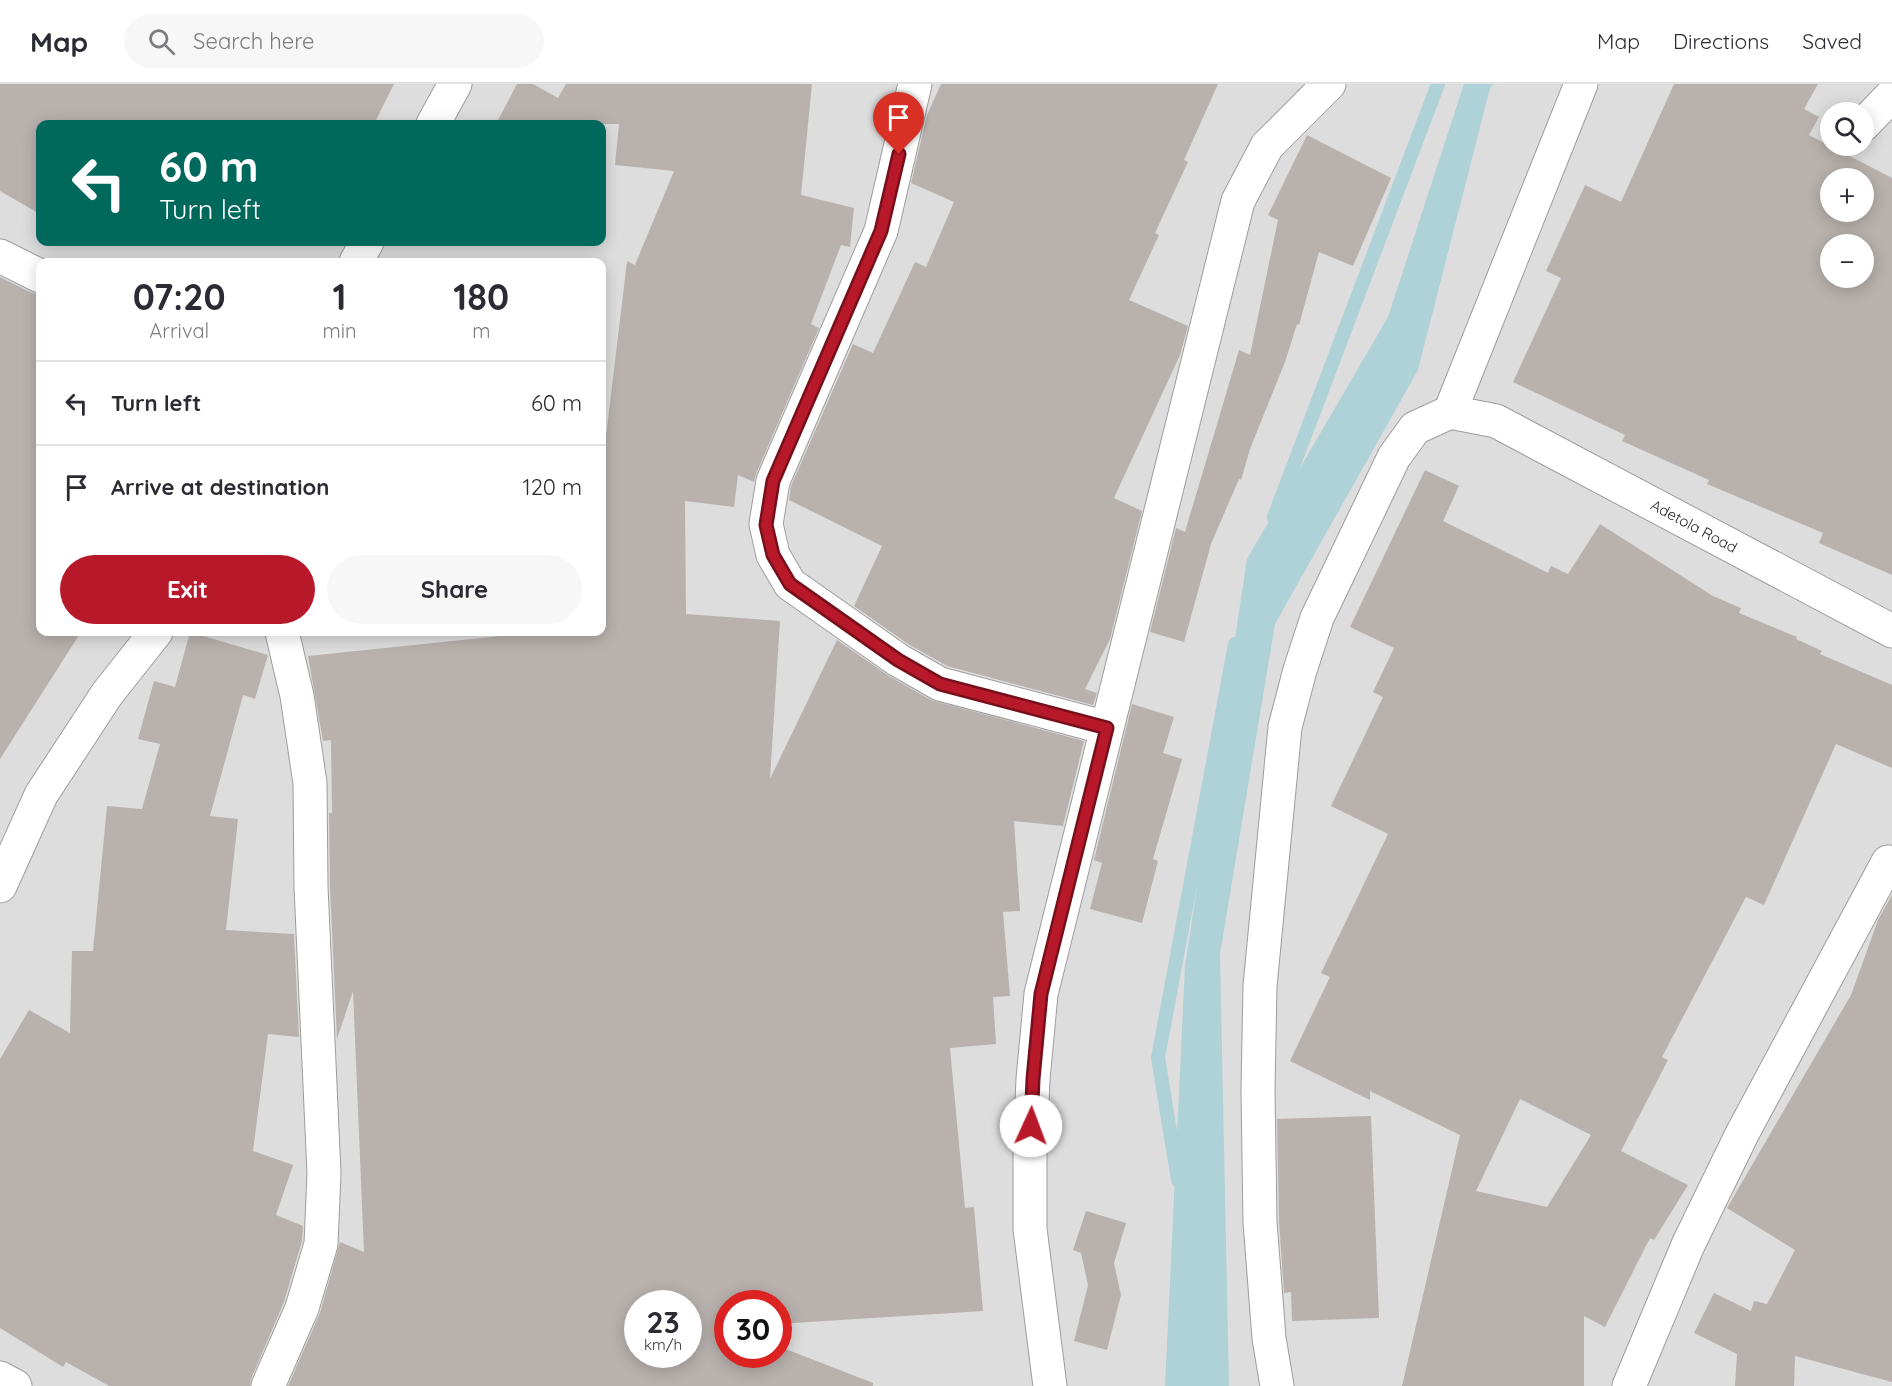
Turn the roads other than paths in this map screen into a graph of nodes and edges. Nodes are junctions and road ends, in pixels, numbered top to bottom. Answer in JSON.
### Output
{"nodes":[{"id":1,"x":455,"y":84,"type":"edge"},
{"id":2,"x":915,"y":84,"type":"edge"},
{"id":3,"x":1329,"y":84,"type":"edge"},
{"id":4,"x":1581,"y":84,"type":"edge"},
{"id":5,"x":1892,"y":95,"type":"edge"},
{"id":6,"x":1874,"y":114,"type":"edge"},
{"id":7,"x":435,"y":120,"type":"edge"},
{"id":8,"x":0,"y":256,"type":"edge"},
{"id":9,"x":36,"y":274,"type":"edge"},
{"id":10,"x":1450,"y":412,"type":"junction"},
{"id":11,"x":1892,"y":631,"type":"edge"},
{"id":12,"x":153,"y":636,"type":"edge"},
{"id":13,"x":283,"y":636,"type":"edge"},
{"id":14,"x":1107,"y":728,"type":"junction"},
{"id":15,"x":1888,"y":862,"type":"dead end"},
{"id":16,"x":0,"y":885,"type":"edge"},
{"id":17,"x":0,"y":1378,"type":"edge"},
{"id":18,"x":15,"y":1386,"type":"edge"},
{"id":19,"x":268,"y":1386,"type":"edge"},
{"id":20,"x":1050,"y":1386,"type":"edge"},
{"id":21,"x":1277,"y":1386,"type":"edge"},
{"id":22,"x":1629,"y":1386,"type":"edge"}],
"edges":[{"from":1,"to":7,"type":"street"},
{"from":2,"to":14,"type":"street"},
{"from":3,"to":14,"type":"street"},
{"from":4,"to":10,"type":"street"},
{"from":5,"to":6,"type":"street"},
{"from":8,"to":9,"type":"street"},
{"from":10,"to":11,"type":"street","name":"Adetola Road"},
{"from":10,"to":21,"type":"street"},
{"from":12,"to":16,"type":"street"},
{"from":13,"to":19,"type":"street"},
{"from":14,"to":20,"type":"street"},
{"from":15,"to":22,"type":"street"},
{"from":17,"to":18,"type":"street"}]}
